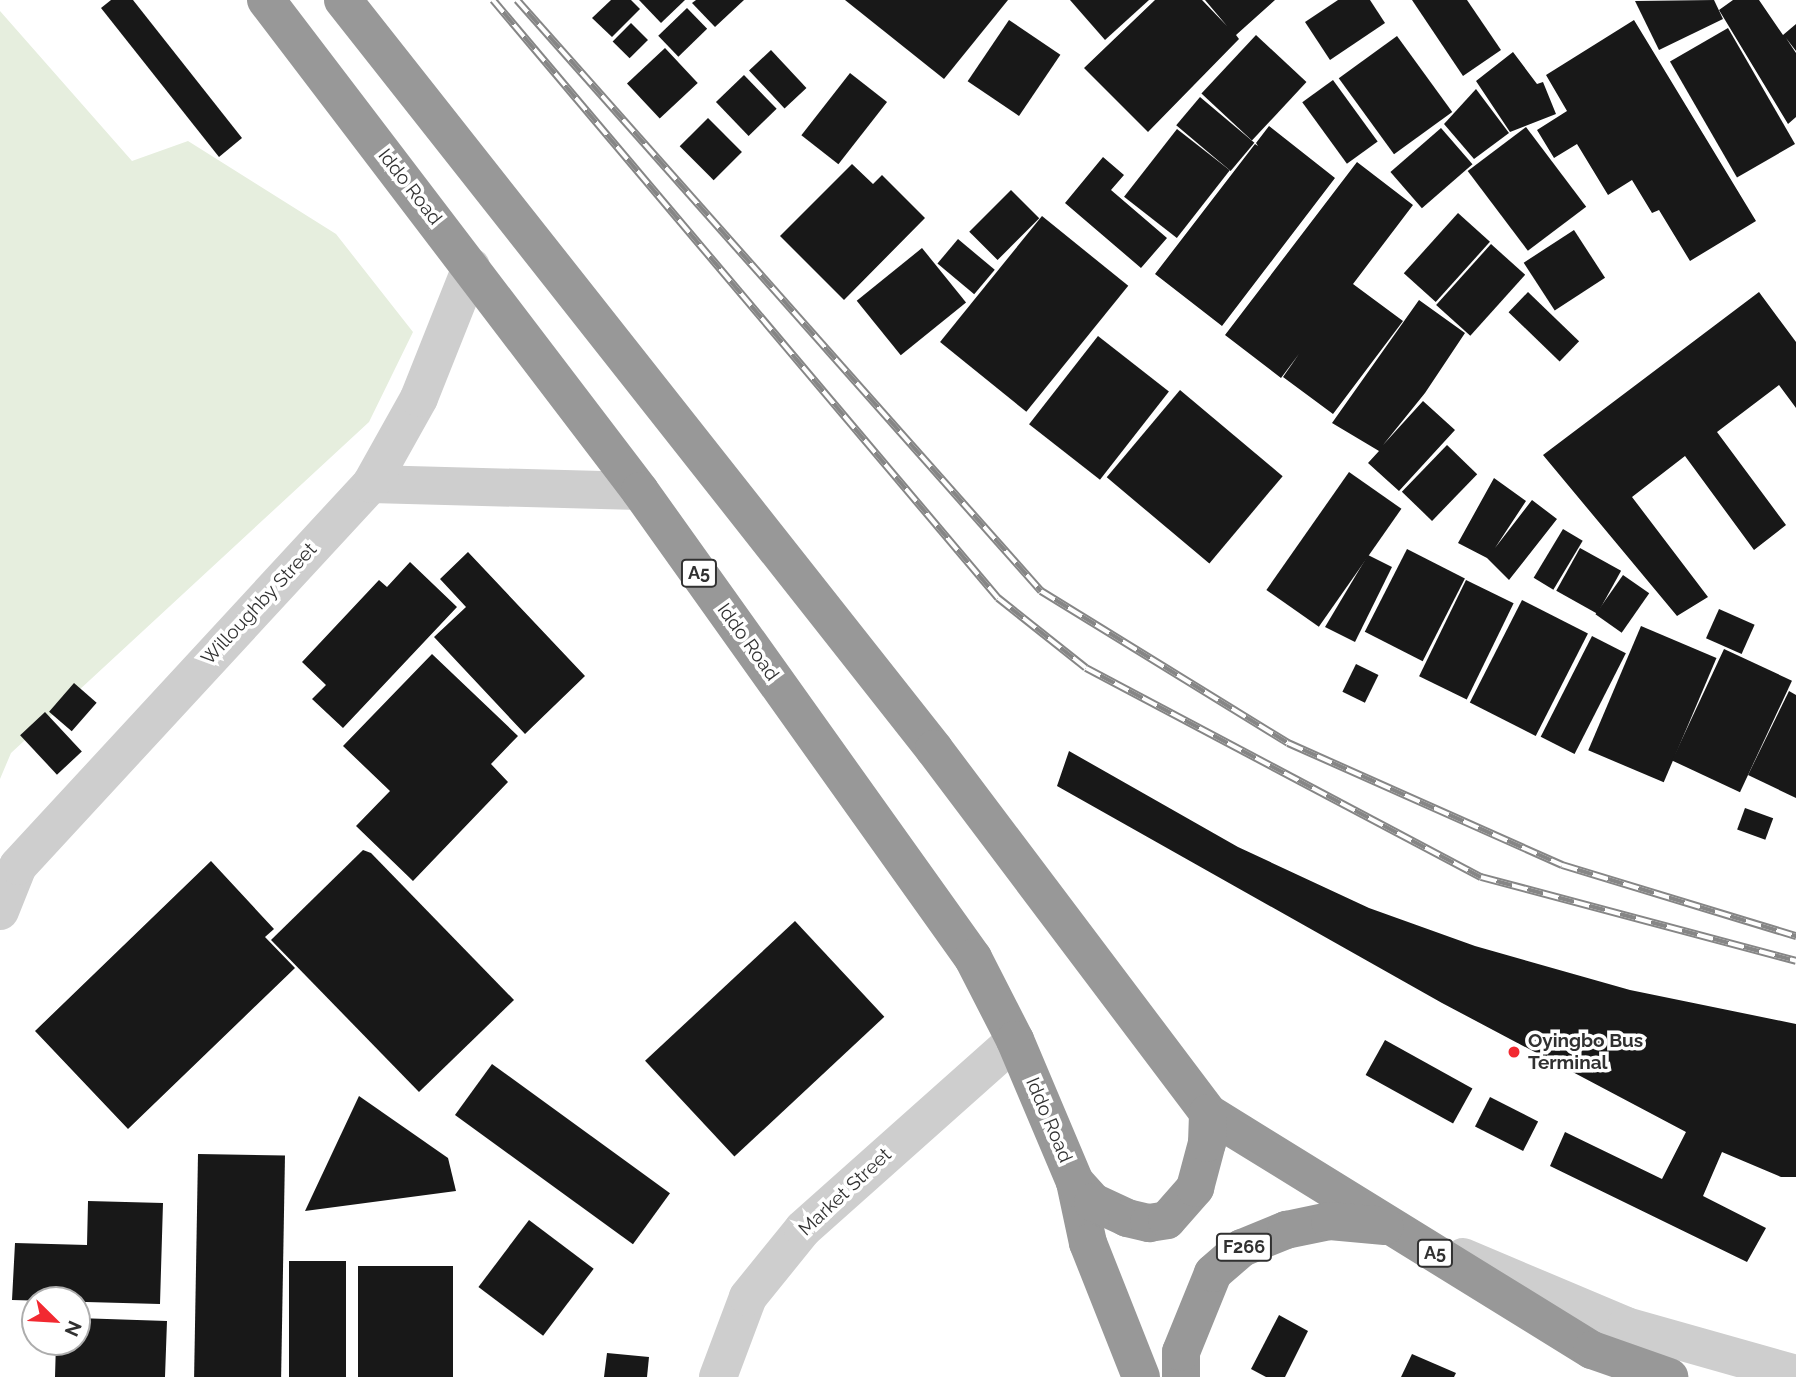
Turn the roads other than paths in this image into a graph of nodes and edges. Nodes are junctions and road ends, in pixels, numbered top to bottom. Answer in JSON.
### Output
{"nodes":[{"id":1,"x":266,"y":0,"type":"edge"},
{"id":2,"x":344,"y":0,"type":"edge"},
{"id":3,"x":471,"y":267,"type":"junction"},
{"id":4,"x":371,"y":484,"type":"junction"},
{"id":5,"x":640,"y":491,"type":"junction"},
{"id":6,"x":0,"y":911,"type":"edge"},
{"id":7,"x":1015,"y":1040,"type":"junction"},
{"id":8,"x":1208,"y":1113,"type":"junction"},
{"id":9,"x":1075,"y":1182,"type":"junction"},
{"id":10,"x":1390,"y":1226,"type":"junction"},
{"id":11,"x":1796,"y":1374,"type":"edge"},
{"id":12,"x":718,"y":1377,"type":"edge"},
{"id":13,"x":1141,"y":1377,"type":"edge"},
{"id":14,"x":1181,"y":1377,"type":"edge"},
{"id":15,"x":1669,"y":1377,"type":"edge"}],
"edges":[{"from":1,"to":3,"type":"highway","name":"Iddo Road","number":"A5"},
{"from":2,"to":8,"type":"highway","number":"A5"},
{"from":3,"to":4,"type":"street","name":"Willoughby Street"},
{"from":3,"to":5,"type":"highway","name":"Iddo Road","number":"A5"},
{"from":4,"to":5,"type":"street"},
{"from":4,"to":6,"type":"street","name":"Willoughby Street"},
{"from":5,"to":7,"type":"highway","name":"Iddo Road","number":"A5"},
{"from":7,"to":9,"type":"highway","name":"Iddo Road","number":"A5"},
{"from":7,"to":12,"type":"street","name":"Market Street"},
{"from":8,"to":9,"type":"highway"},
{"from":8,"to":10,"type":"highway","number":"A5"},
{"from":9,"to":13,"type":"highway"},
{"from":10,"to":11,"type":"street"},
{"from":10,"to":14,"type":"highway","number":"F266"},
{"from":10,"to":15,"type":"highway","number":"A5"}]}
